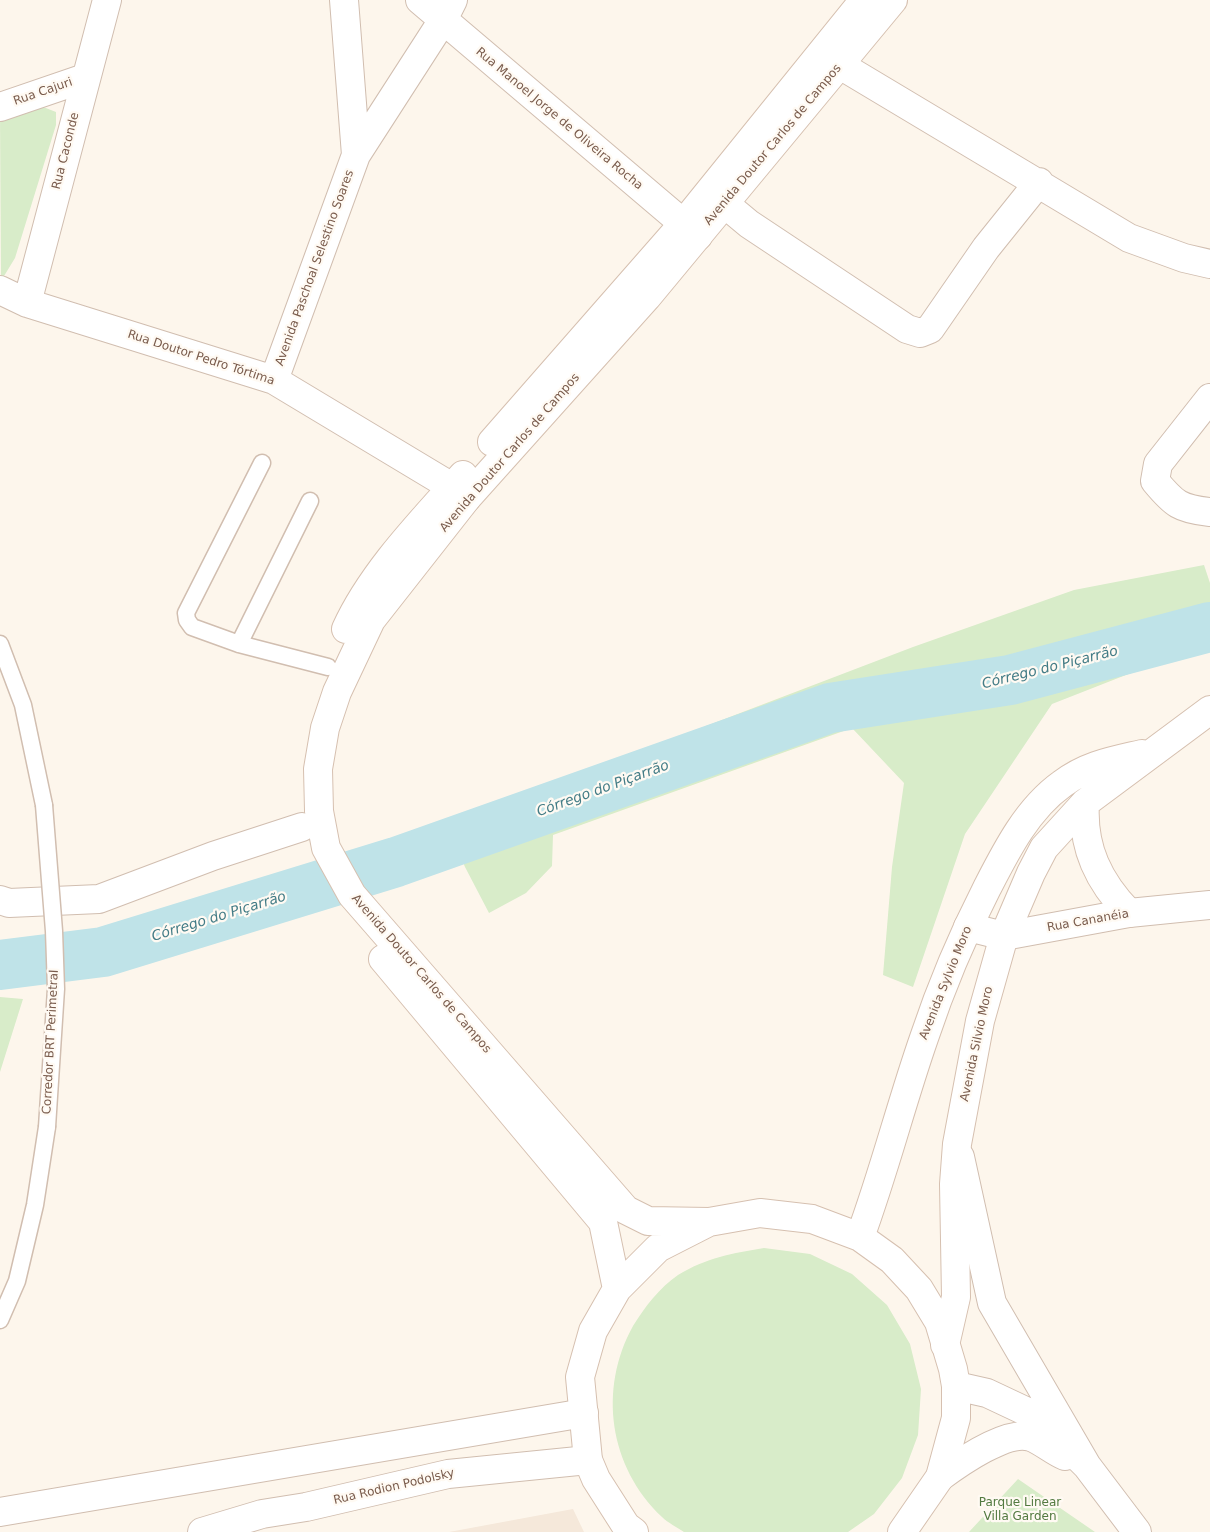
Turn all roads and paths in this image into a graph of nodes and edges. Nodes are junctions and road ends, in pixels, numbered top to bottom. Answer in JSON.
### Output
{"nodes":[{"id":1,"x":107,"y":0,"type":"edge"},
{"id":2,"x":344,"y":0,"type":"edge"},
{"id":3,"x":420,"y":0,"type":"edge"},
{"id":4,"x":864,"y":0,"type":"edge"},
{"id":5,"x":893,"y":0,"type":"edge"},
{"id":6,"x":448,"y":10,"type":"edge"},
{"id":7,"x":840,"y":65,"type":"junction"},
{"id":8,"x":85,"y":78,"type":"junction"},
{"id":9,"x":0,"y":107,"type":"edge"},
{"id":10,"x":356,"y":155,"type":"junction"},
{"id":11,"x":1039,"y":182,"type":"junction"},
{"id":12,"x":725,"y":204,"type":"junction"},
{"id":13,"x":691,"y":230,"type":"junction"},
{"id":14,"x":1210,"y":264,"type":"edge"},
{"id":15,"x":0,"y":290,"type":"edge"},
{"id":16,"x":27,"y":303,"type":"junction"},
{"id":17,"x":274,"y":380,"type":"junction"},
{"id":18,"x":1210,"y":398,"type":"edge"},
{"id":19,"x":262,"y":463,"type":"dead end"},
{"id":20,"x":459,"y":493,"type":"junction"},
{"id":21,"x":310,"y":501,"type":"dead end"},
{"id":22,"x":1210,"y":512,"type":"edge"},
{"id":23,"x":0,"y":644,"type":"edge"},
{"id":24,"x":239,"y":644,"type":"junction"},
{"id":25,"x":328,"y":667,"type":"junction"},
{"id":26,"x":1210,"y":710,"type":"edge"},
{"id":27,"x":1151,"y":752,"type":"junction"},
{"id":28,"x":1085,"y":803,"type":"junction"},
{"id":29,"x":302,"y":827,"type":"junction"},
{"id":30,"x":318,"y":854,"type":"junction"},
{"id":31,"x":344,"y":899,"type":"junction"},
{"id":32,"x":0,"y":900,"type":"edge"},
{"id":33,"x":1210,"y":904,"type":"edge"},
{"id":34,"x":1129,"y":913,"type":"junction"},
{"id":35,"x":968,"y":927,"type":"junction"},
{"id":36,"x":1004,"y":936,"type":"junction"},
{"id":37,"x":957,"y":1144,"type":"junction"},
{"id":38,"x":709,"y":1222,"type":"junction"},
{"id":39,"x":860,"y":1237,"type":"junction"},
{"id":40,"x":617,"y":1288,"type":"junction"},
{"id":41,"x":0,"y":1320,"type":"edge"},
{"id":42,"x":945,"y":1345,"type":"junction"},
{"id":43,"x":956,"y":1386,"type":"junction"},
{"id":44,"x":584,"y":1413,"type":"junction"},
{"id":45,"x":588,"y":1460,"type":"junction"},
{"id":46,"x":1087,"y":1466,"type":"junction"},
{"id":47,"x":940,"y":1477,"type":"junction"},
{"id":48,"x":0,"y":1512,"type":"edge"},
{"id":49,"x":261,"y":1523,"type":"edge"},
{"id":50,"x":630,"y":1530,"type":"edge"},
{"id":51,"x":202,"y":1532,"type":"edge"},
{"id":52,"x":902,"y":1532,"type":"edge"},
{"id":53,"x":1137,"y":1532,"type":"edge"}],
"edges":[{"from":1,"to":8,"type":"main road","name":"Rua Caconde"},
{"from":2,"to":10,"type":"main road","name":"Avenida Paschoal Selestino Soares"},
{"from":3,"to":6,"type":"main road","name":"Rua Manoel Jorge de Oliveira Rocha"},
{"from":4,"to":13,"type":"main road","name":"Avenida Doutor Carlos de Campos"},
{"from":5,"to":7,"type":"main road","name":"Avenida Doutor Carlos de Campos"},
{"from":6,"to":10,"type":"main road","name":"Avenida Paschoal Selestino Soares"},
{"from":6,"to":13,"type":"main road","name":"Rua Manoel Jorge de Oliveira Rocha"},
{"from":7,"to":11,"type":"main road"},
{"from":7,"to":12,"type":"main road","name":"Avenida Doutor Carlos de Campos"},
{"from":8,"to":9,"type":"main road","name":"Rua Cajuri"},
{"from":8,"to":16,"type":"main road","name":"Rua Caconde"},
{"from":10,"to":17,"type":"main road","name":"Avenida Paschoal Selestino Soares"},
{"from":11,"to":12,"type":"main road"},
{"from":11,"to":14,"type":"main road"},
{"from":12,"to":13,"type":"main road","name":"Avenida Doutor Carlos de Campos"},
{"from":13,"to":20,"type":"main road","name":"Avenida Doutor Carlos de Campos"},
{"from":15,"to":16,"type":"main road","name":"Rua Doutor Pedro Tórtima"},
{"from":16,"to":17,"type":"main road","name":"Rua Doutor Pedro Tórtima"},
{"from":17,"to":20,"type":"main road","name":"Rua Doutor Pedro Tórtima"},
{"from":18,"to":22,"type":"main road"},
{"from":19,"to":24,"type":"lane"},
{"from":20,"to":25,"type":"main road","name":"Avenida Doutor Carlos de Campos"},
{"from":20,"to":30,"type":"main road","name":"Avenida Doutor Carlos de Campos"},
{"from":21,"to":24,"type":"lane"},
{"from":23,"to":41,"type":"lane","name":"Corredor BRT Perimetral","bridge":true},
{"from":24,"to":25,"type":"lane"},
{"from":25,"to":29,"type":"main road","name":"Avenida Doutor Carlos de Campos"},
{"from":26,"to":27,"type":"main road","name":"Avenida Silvio Moro"},
{"from":27,"to":28,"type":"main road","name":"Avenida Silvio Moro"},
{"from":27,"to":35,"type":"main road","name":"Avenida Sylvio Moro"},
{"from":28,"to":34,"type":"main road"},
{"from":28,"to":36,"type":"main road","name":"Avenida Silvio Moro"},
{"from":29,"to":30,"type":"main road","name":"Avenida Doutor Carlos de Campos"},
{"from":29,"to":32,"type":"main road"},
{"from":30,"to":31,"type":"main road","name":"Avenida Doutor Carlos de Campos"},
{"from":31,"to":38,"type":"main road","name":"Avenida Doutor Carlos de Campos"},
{"from":31,"to":40,"type":"main road","name":"Avenida Doutor Carlos de Campos"},
{"from":33,"to":34,"type":"main road","name":"Rua Cananéia"},
{"from":34,"to":36,"type":"main road","name":"Rua Cananéia"},
{"from":35,"to":36,"type":"main road","name":"Rua Cananéia"},
{"from":35,"to":39,"type":"main road","name":"Avenida Sylvio Moro"},
{"from":36,"to":37,"type":"main road","name":"Avenida Silvio Moro"},
{"from":37,"to":42,"type":"main road","name":"Avenida Silvio Moro"},
{"from":37,"to":46,"type":"main road"},
{"from":38,"to":39,"type":"main road"},
{"from":38,"to":40,"type":"main road"},
{"from":39,"to":42,"type":"main road"},
{"from":40,"to":44,"type":"main road"},
{"from":42,"to":43,"type":"main road"},
{"from":43,"to":46,"type":"main road"},
{"from":43,"to":47,"type":"main road"},
{"from":44,"to":45,"type":"main road"},
{"from":44,"to":48,"type":"main road"},
{"from":45,"to":49,"type":"main road","name":"Rua Rodion Podolsky"},
{"from":45,"to":50,"type":"main road"},
{"from":46,"to":47,"type":"main road"},
{"from":46,"to":53,"type":"main road"},
{"from":47,"to":52,"type":"main road"},
{"from":49,"to":51,"type":"main road","name":"Rua Rodion Podolsky"}]}
